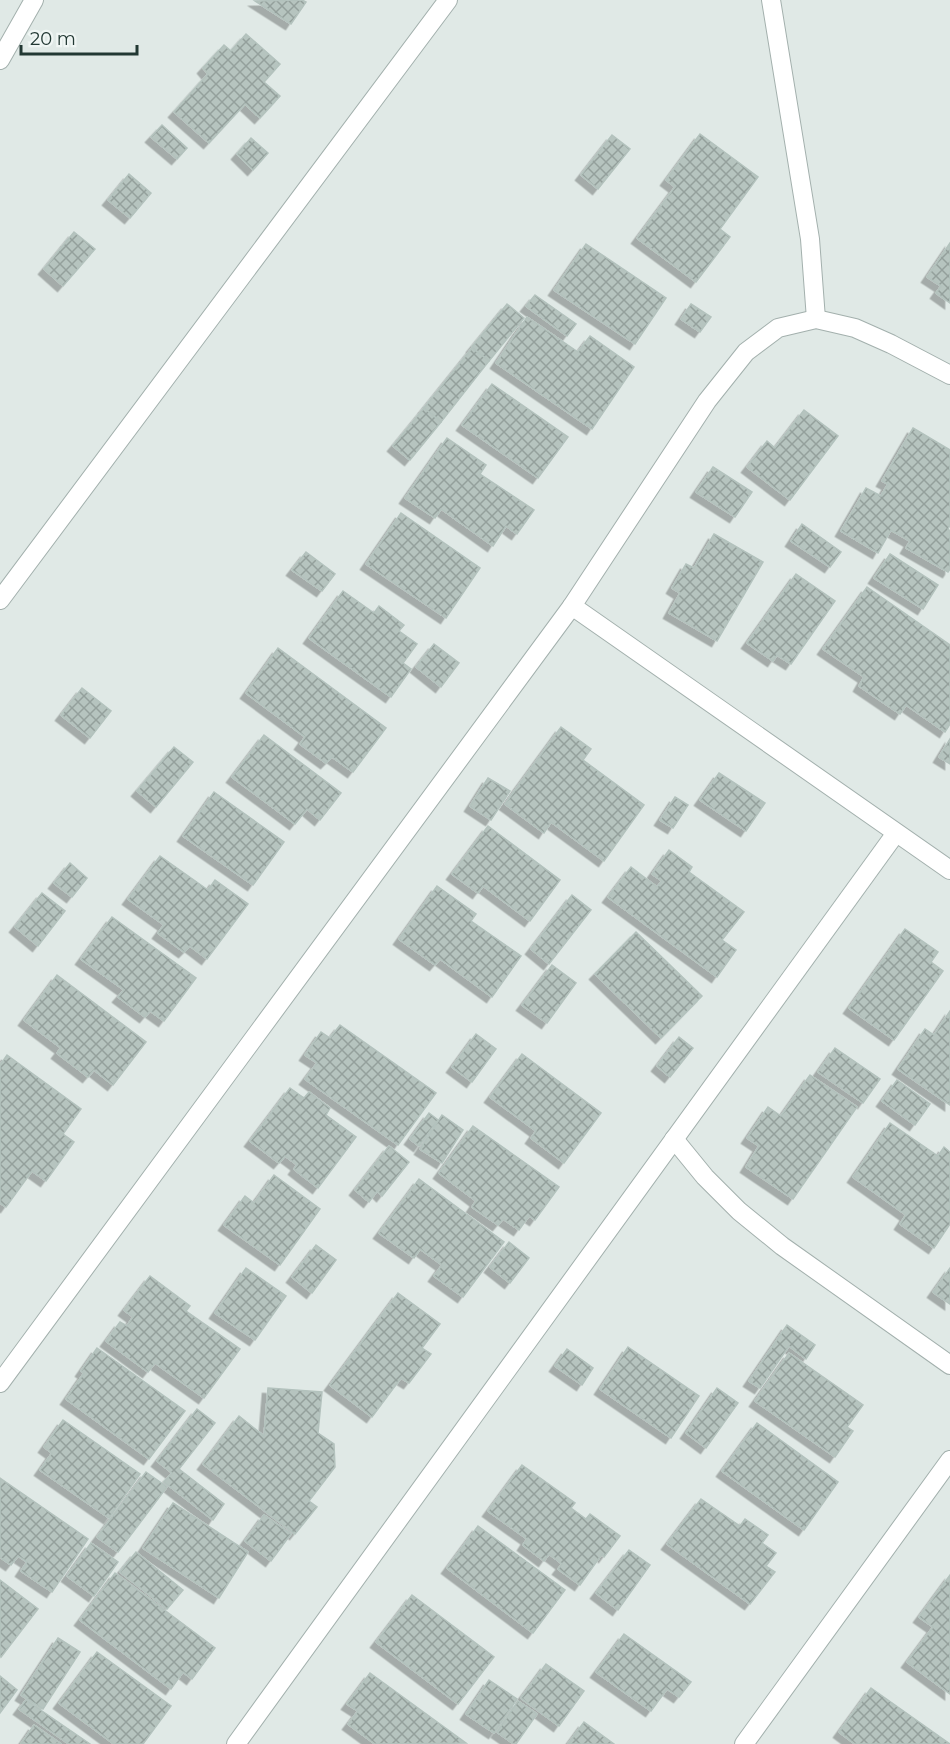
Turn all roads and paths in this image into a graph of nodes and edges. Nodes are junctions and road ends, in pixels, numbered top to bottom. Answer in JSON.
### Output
{"nodes":[{"id":1,"x":34,"y":0,"type":"edge"},
{"id":2,"x":448,"y":0,"type":"edge"},
{"id":3,"x":771,"y":0,"type":"edge"},
{"id":4,"x":0,"y":60,"type":"edge"},
{"id":5,"x":816,"y":320,"type":"junction"},
{"id":6,"x":950,"y":375,"type":"edge"},
{"id":7,"x":0,"y":600,"type":"edge"},
{"id":8,"x":572,"y":606,"type":"junction"},
{"id":9,"x":896,"y":833,"type":"junction"},
{"id":10,"x":950,"y":870,"type":"edge"},
{"id":11,"x":674,"y":1139,"type":"junction"},
{"id":12,"x":950,"y":1365,"type":"edge"},
{"id":13,"x":0,"y":1383,"type":"edge"},
{"id":14,"x":950,"y":1460,"type":"edge"},
{"id":15,"x":236,"y":1744,"type":"edge"},
{"id":16,"x":744,"y":1744,"type":"edge"}],
"edges":[{"from":1,"to":4,"type":"street"},
{"from":2,"to":7,"type":"street"},
{"from":3,"to":5,"type":"street"},
{"from":5,"to":6,"type":"street"},
{"from":5,"to":8,"type":"street"},
{"from":8,"to":9,"type":"street"},
{"from":8,"to":13,"type":"street"},
{"from":9,"to":10,"type":"street"},
{"from":9,"to":11,"type":"street"},
{"from":11,"to":12,"type":"street"},
{"from":11,"to":15,"type":"street"},
{"from":14,"to":16,"type":"street"}]}
